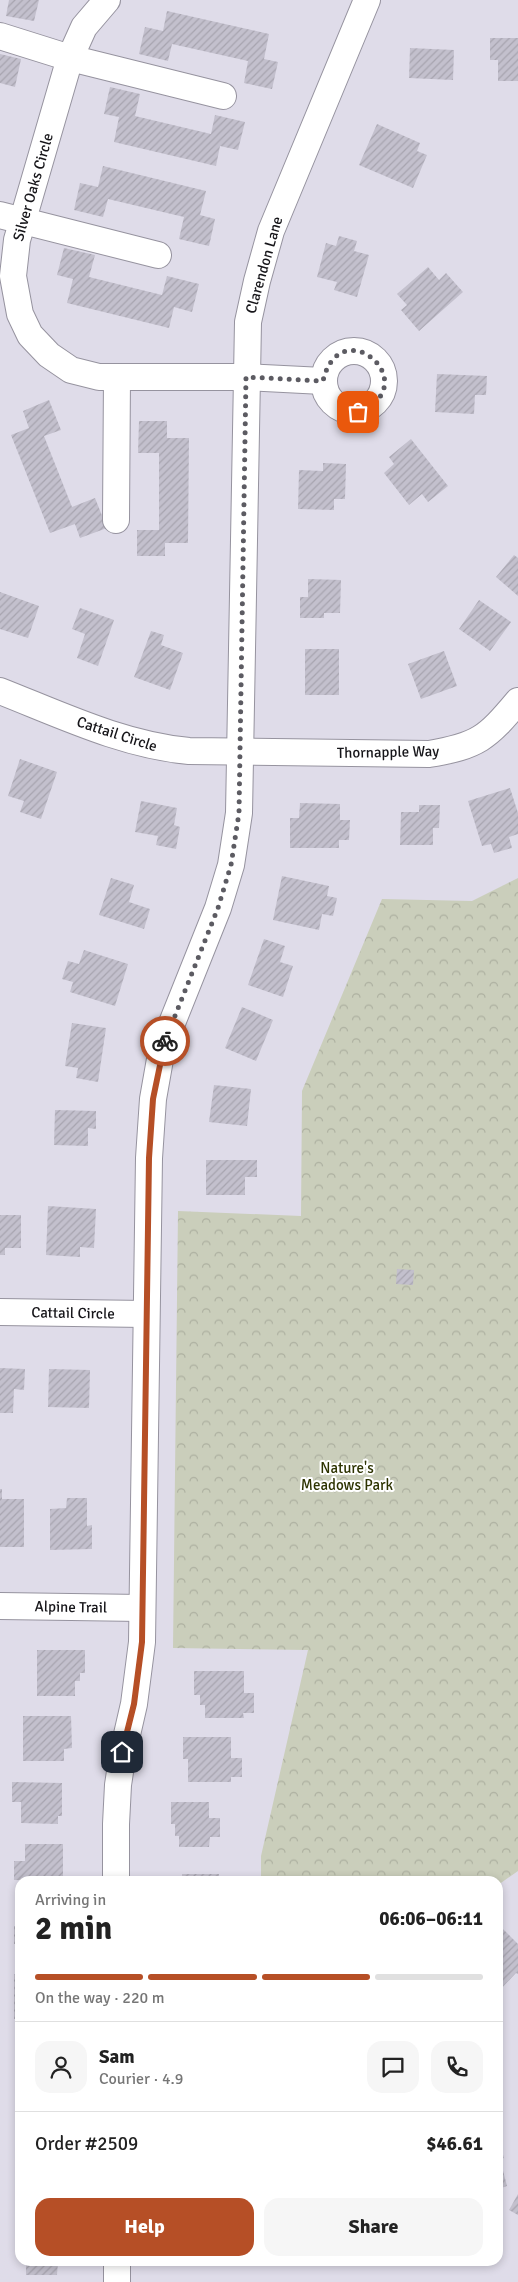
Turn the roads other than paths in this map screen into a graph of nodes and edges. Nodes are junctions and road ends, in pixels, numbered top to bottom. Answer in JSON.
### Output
{"nodes":[{"id":1,"x":107,"y":0,"type":"edge"},
{"id":2,"x":367,"y":0,"type":"edge"},
{"id":3,"x":0,"y":36,"type":"edge"},
{"id":4,"x":70,"y":58,"type":"junction"},
{"id":5,"x":223,"y":96,"type":"dead end"},
{"id":6,"x":12,"y":218,"type":"edge"},
{"id":7,"x":158,"y":255,"type":"dead end"},
{"id":8,"x":10,"y":318,"type":"edge"},
{"id":9,"x":117,"y":377,"type":"junction"},
{"id":10,"x":246,"y":377,"type":"junction"},
{"id":11,"x":323,"y":381,"type":"dead end"},
{"id":12,"x":116,"y":520,"type":"dead end"},
{"id":13,"x":0,"y":691,"type":"edge"},
{"id":14,"x":518,"y":701,"type":"edge"},
{"id":15,"x":239,"y":752,"type":"junction"},
{"id":16,"x":0,"y":1312,"type":"edge"},
{"id":17,"x":146,"y":1314,"type":"junction"},
{"id":18,"x":0,"y":1606,"type":"edge"},
{"id":19,"x":142,"y":1608,"type":"junction"},
{"id":20,"x":116,"y":1876,"type":"edge"},
{"id":21,"x":116,"y":2266,"type":"edge"},
{"id":22,"x":117,"y":2282,"type":"edge"}],
"edges":[{"from":1,"to":4,"type":"street","name":"Silver Oaks Circle"},
{"from":2,"to":10,"type":"street","name":"Clarendon Lane"},
{"from":3,"to":4,"type":"street"},
{"from":4,"to":5,"type":"street"},
{"from":4,"to":6,"type":"street","name":"Silver Oaks Circle"},
{"from":6,"to":7,"type":"street"},
{"from":6,"to":8,"type":"street","name":"Silver Oaks Circle"},
{"from":8,"to":9,"type":"street","name":"Silver Oaks Circle"},
{"from":9,"to":10,"type":"street","name":"Silver Oaks Circle"},
{"from":9,"to":12,"type":"street"},
{"from":10,"to":11,"type":"street","name":"Silver Oaks Circle"},
{"from":10,"to":15,"type":"street","name":"Clarendon Lane"},
{"from":13,"to":15,"type":"street","name":"Cattail Circle"},
{"from":14,"to":15,"type":"street","name":"Thornapple Way"},
{"from":15,"to":17,"type":"street","name":"Clarendon Lane"},
{"from":16,"to":17,"type":"street","name":"Cattail Circle"},
{"from":17,"to":19,"type":"street","name":"Clarendon Lane"},
{"from":18,"to":19,"type":"street","name":"Alpine Trail"},
{"from":19,"to":20,"type":"street","name":"Clarendon Lane"},
{"from":21,"to":22,"type":"street"}]}
